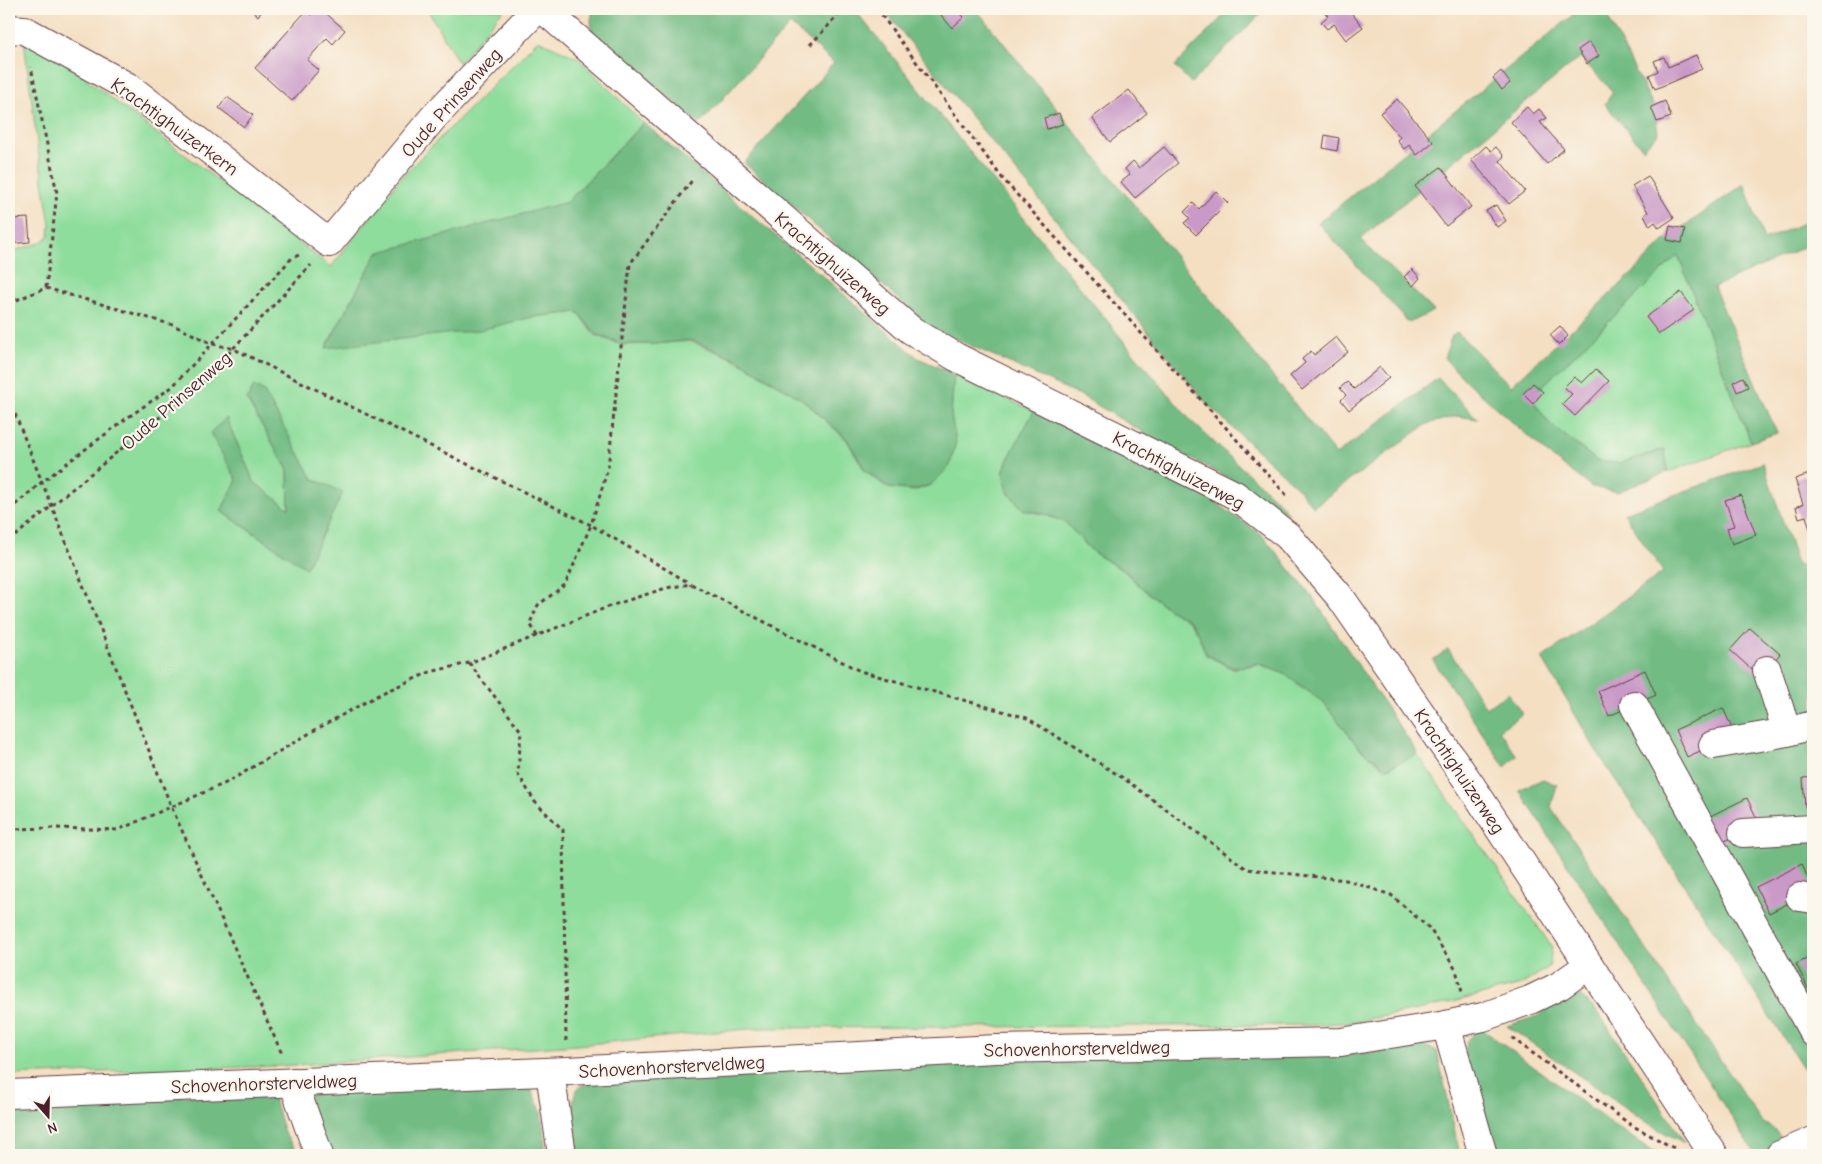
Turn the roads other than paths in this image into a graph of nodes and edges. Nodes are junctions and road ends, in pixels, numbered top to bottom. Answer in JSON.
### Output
{"nodes":[{"id":1,"x":537,"y":9,"type":"edge"},
{"id":2,"x":543,"y":9,"type":"edge"},
{"id":3,"x":16,"y":29,"type":"edge"},
{"id":4,"x":330,"y":243,"type":"joint"},
{"id":5,"x":1767,"y":670,"type":"dead end"},
{"id":6,"x":1634,"y":705,"type":"dead end"},
{"id":7,"x":1813,"y":725,"type":"edge"},
{"id":8,"x":1787,"y":732,"type":"junction"},
{"id":9,"x":1714,"y":745,"type":"dead end"},
{"id":10,"x":1813,"y":829,"type":"edge"},
{"id":11,"x":1744,"y":833,"type":"dead end"},
{"id":12,"x":1589,"y":965,"type":"junction"},
{"id":13,"x":1446,"y":1025,"type":"junction"},
{"id":14,"x":1813,"y":1032,"type":"edge"},
{"id":15,"x":558,"y":1071,"type":"junction"},
{"id":16,"x":291,"y":1082,"type":"junction"},
{"id":17,"x":9,"y":1094,"type":"edge"},
{"id":18,"x":1813,"y":1141,"type":"edge"},
{"id":19,"x":1716,"y":1154,"type":"edge"},
{"id":20,"x":319,"y":1155,"type":"edge"},
{"id":21,"x":562,"y":1155,"type":"edge"},
{"id":22,"x":1483,"y":1155,"type":"edge"},
{"id":23,"x":1780,"y":1155,"type":"edge"}],
"edges":[{"from":1,"to":4,"type":"street","name":"Oude Prinsenweg"},
{"from":2,"to":12,"type":"street","name":"Krachtighuizerweg"},
{"from":3,"to":4,"type":"street","name":"Krachtighuizerkern"},
{"from":5,"to":8,"type":"street"},
{"from":6,"to":14,"type":"street"},
{"from":7,"to":8,"type":"street"},
{"from":8,"to":9,"type":"street"},
{"from":10,"to":11,"type":"street"},
{"from":12,"to":13,"type":"street","name":"Schovenhorsterveldweg"},
{"from":12,"to":19,"type":"street","name":"Krachtighuizerweg"},
{"from":13,"to":15,"type":"street","name":"Schovenhorsterveldweg"},
{"from":13,"to":22,"type":"street"},
{"from":15,"to":16,"type":"street","name":"Schovenhorsterveldweg"},
{"from":15,"to":21,"type":"street","name":"Schovenhorsterveldweg"},
{"from":16,"to":17,"type":"street","name":"Schovenhorsterveldweg"},
{"from":16,"to":20,"type":"street"},
{"from":18,"to":23,"type":"street"}]}
